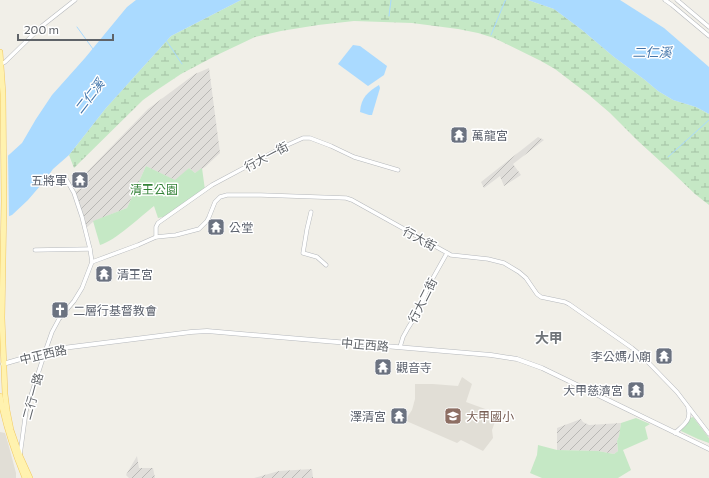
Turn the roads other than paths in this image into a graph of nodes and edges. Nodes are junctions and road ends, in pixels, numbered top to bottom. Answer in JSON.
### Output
{"nodes":[{"id":1,"x":75,"y":0,"type":"edge"},
{"id":2,"x":665,"y":0,"type":"edge"},
{"id":3,"x":677,"y":0,"type":"edge"},
{"id":4,"x":709,"y":27,"type":"edge"},
{"id":5,"x":709,"y":36,"type":"edge"},
{"id":6,"x":0,"y":52,"type":"edge"},
{"id":7,"x":1,"y":64,"type":"junction"},
{"id":8,"x":398,"y":170,"type":"dead end"},
{"id":9,"x":66,"y":179,"type":"dead end"},
{"id":10,"x":311,"y":212,"type":"dead end"},
{"id":11,"x":156,"y":237,"type":"junction"},
{"id":12,"x":90,"y":249,"type":"junction"},
{"id":13,"x":35,"y":250,"type":"dead end"},
{"id":14,"x":448,"y":253,"type":"junction"},
{"id":15,"x":92,"y":262,"type":"junction"},
{"id":16,"x":326,"y":265,"type":"dead end"},
{"id":17,"x":400,"y":347,"type":"junction"},
{"id":18,"x":44,"y":352,"type":"junction"},
{"id":19,"x":3,"y":364,"type":"junction"},
{"id":20,"x":0,"y":396,"type":"edge"},
{"id":21,"x":688,"y":407,"type":"junction"},
{"id":22,"x":675,"y":433,"type":"junction"},
{"id":23,"x":709,"y":434,"type":"edge"},
{"id":24,"x":709,"y":449,"type":"edge"},
{"id":25,"x":20,"y":456,"type":"junction"},
{"id":26,"x":18,"y":462,"type":"junction"},
{"id":27,"x":25,"y":478,"type":"edge"},
{"id":28,"x":30,"y":478,"type":"edge"}],
"edges":[{"from":1,"to":7,"type":"street"},
{"from":2,"to":5,"type":"street"},
{"from":3,"to":4,"type":"street"},
{"from":6,"to":7,"type":"main road"},
{"from":7,"to":19,"type":"main road"},
{"from":8,"to":11,"type":"street","name":"行大一街"},
{"from":9,"to":12,"type":"street","name":"二行一路"},
{"from":10,"to":16,"type":"street"},
{"from":11,"to":14,"type":"street","name":"行大街"},
{"from":11,"to":15,"type":"street","name":"行大街"},
{"from":12,"to":13,"type":"street"},
{"from":12,"to":15,"type":"street","name":"二行一路"},
{"from":14,"to":17,"type":"street","name":"行大二街"},
{"from":14,"to":21,"type":"street","name":"行大街"},
{"from":15,"to":18,"type":"street","name":"二行一路"},
{"from":17,"to":18,"type":"street","name":"中正西路"},
{"from":17,"to":22,"type":"street","name":"中正西路"},
{"from":18,"to":19,"type":"street","name":"中正西路"},
{"from":18,"to":25,"type":"street","name":"二行一路"},
{"from":19,"to":25,"type":"main road"},
{"from":20,"to":26,"type":"main road"},
{"from":21,"to":22,"type":"street"},
{"from":21,"to":23,"type":"street","name":"行大街"},
{"from":22,"to":24,"type":"street","name":"中正西路"},
{"from":25,"to":26,"type":"street","name":"二行一路"},
{"from":25,"to":28,"type":"main road"},
{"from":26,"to":27,"type":"main road"}]}
